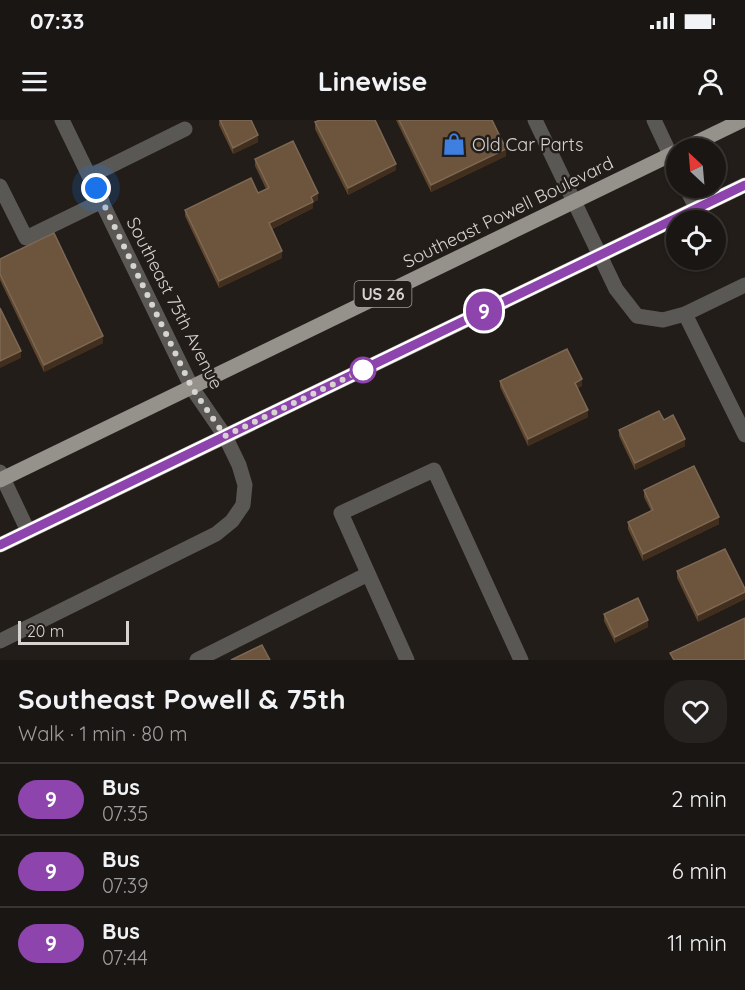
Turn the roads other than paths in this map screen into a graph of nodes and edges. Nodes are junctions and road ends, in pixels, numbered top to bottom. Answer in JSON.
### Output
{"nodes":[{"id":1,"x":62,"y":120,"type":"edge"},
{"id":2,"x":535,"y":120,"type":"edge"},
{"id":3,"x":654,"y":120,"type":"edge"},
{"id":4,"x":743,"y":120,"type":"edge"},
{"id":5,"x":185,"y":129,"type":"dead end"},
{"id":6,"x":710,"y":138,"type":"edge"},
{"id":7,"x":666,"y":139,"type":"edge"},
{"id":8,"x":666,"y":161,"type":"edge"},
{"id":9,"x":90,"y":176,"type":"junction"},
{"id":10,"x":745,"y":185,"type":"edge"},
{"id":11,"x":0,"y":186,"type":"edge"},
{"id":12,"x":692,"y":198,"type":"edge"},
{"id":13,"x":102,"y":201,"type":"junction"},
{"id":14,"x":575,"y":201,"type":"junction"},
{"id":15,"x":697,"y":208,"type":"junction"},
{"id":16,"x":602,"y":255,"type":"junction"},
{"id":17,"x":745,"y":285,"type":"edge"},
{"id":18,"x":685,"y":314,"type":"junction"},
{"id":19,"x":192,"y":388,"type":"junction"},
{"id":20,"x":745,"y":435,"type":"edge"},
{"id":21,"x":225,"y":436,"type":"junction"},
{"id":22,"x":1,"y":477,"type":"edge"},
{"id":23,"x":28,"y":531,"type":"junction"},
{"id":24,"x":0,"y":545,"type":"edge"},
{"id":25,"x":368,"y":574,"type":"junction"},
{"id":26,"x":0,"y":641,"type":"edge"},
{"id":27,"x":197,"y":660,"type":"edge"},
{"id":28,"x":407,"y":660,"type":"edge"},
{"id":29,"x":522,"y":660,"type":"edge"}],
"edges":[{"from":1,"to":9,"type":"street","name":"Southeast 75th Avenue"},
{"from":2,"to":14,"type":"street"},
{"from":3,"to":7,"type":"street"},
{"from":4,"to":6,"type":"main road","name":"Southeast Powell Boulevard","number":"US 26"},
{"from":5,"to":9,"type":"street"},
{"from":8,"to":14,"type":"main road","name":"Southeast Powell Boulevard","number":"US 26"},
{"from":9,"to":13,"type":"street","name":"Southeast 75th Avenue"},
{"from":10,"to":15,"type":"main road"},
{"from":11,"to":13,"type":"street"},
{"from":12,"to":15,"type":"street"},
{"from":13,"to":19,"type":"street","name":"Southeast 75th Avenue"},
{"from":14,"to":16,"type":"street"},
{"from":14,"to":19,"type":"main road","name":"Southeast Powell Boulevard","number":"US 26"},
{"from":15,"to":16,"type":"main road"},
{"from":16,"to":18,"type":"street"},
{"from":16,"to":21,"type":"main road"},
{"from":17,"to":18,"type":"street"},
{"from":18,"to":20,"type":"street"},
{"from":19,"to":21,"type":"street","name":"Southeast 75th Avenue"},
{"from":19,"to":22,"type":"main road","name":"Southeast Powell Boulevard","number":"US 26"},
{"from":21,"to":23,"type":"main road"},
{"from":21,"to":26,"type":"street","name":"Southeast 75th Avenue"},
{"from":22,"to":23,"type":"street"},
{"from":23,"to":24,"type":"main road"},
{"from":25,"to":27,"type":"street"},
{"from":25,"to":28,"type":"street"},
{"from":25,"to":29,"type":"street"}]}
